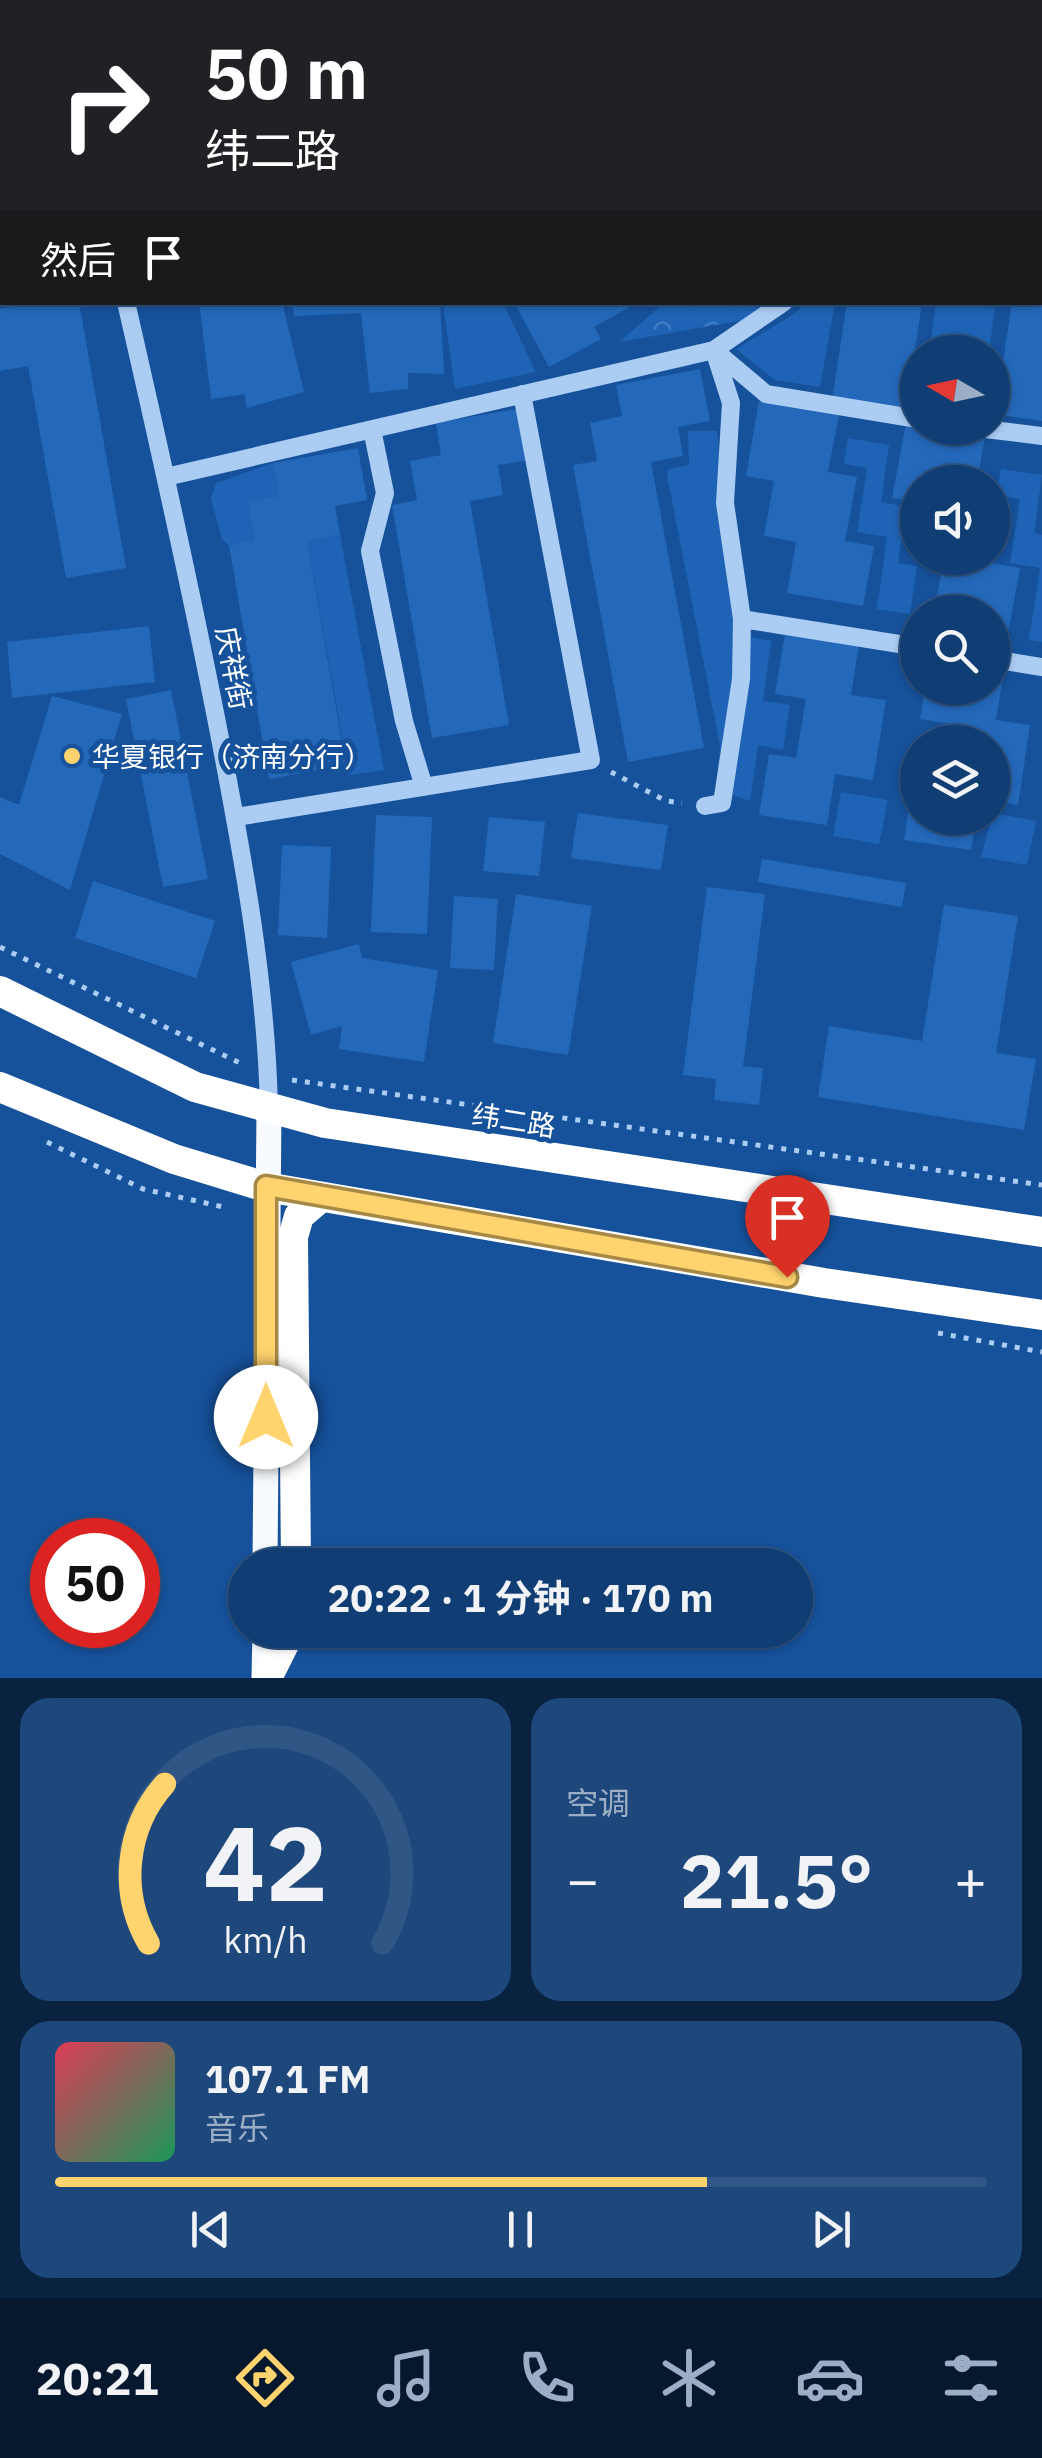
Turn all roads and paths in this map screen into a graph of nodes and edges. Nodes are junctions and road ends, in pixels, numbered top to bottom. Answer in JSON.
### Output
{"nodes":[{"id":1,"x":127,"y":305,"type":"edge"},
{"id":2,"x":780,"y":305,"type":"edge"},
{"id":3,"x":714,"y":350,"type":"junction"},
{"id":4,"x":522,"y":394,"type":"junction"},
{"id":5,"x":900,"y":417,"type":"edge"},
{"id":6,"x":372,"y":429,"type":"junction"},
{"id":7,"x":1010,"y":432,"type":"edge"},
{"id":8,"x":1042,"y":436,"type":"edge"},
{"id":9,"x":166,"y":477,"type":"junction"},
{"id":10,"x":742,"y":619,"type":"junction"},
{"id":11,"x":900,"y":644,"type":"edge"},
{"id":12,"x":1010,"y":663,"type":"edge"},
{"id":13,"x":1042,"y":667,"type":"edge"},
{"id":14,"x":591,"y":760,"type":"junction"},
{"id":15,"x":424,"y":786,"type":"junction"},
{"id":16,"x":705,"y":806,"type":"joint"},
{"id":17,"x":236,"y":817,"type":"junction"},
{"id":18,"x":0,"y":947,"type":"edge"},
{"id":19,"x":0,"y":991,"type":"edge"},
{"id":20,"x":268,"y":1077,"type":"junction"},
{"id":21,"x":0,"y":1087,"type":"edge"},
{"id":22,"x":269,"y":1108,"type":"junction"},
{"id":23,"x":1042,"y":1185,"type":"edge"},
{"id":24,"x":266,"y":1186,"type":"junction"},
{"id":25,"x":321,"y":1197,"type":"junction"},
{"id":26,"x":1042,"y":1232,"type":"edge"},
{"id":27,"x":1042,"y":1315,"type":"edge"},
{"id":28,"x":265,"y":1548,"type":"edge"},
{"id":29,"x":296,"y":1548,"type":"edge"},
{"id":30,"x":265,"y":1648,"type":"edge"},
{"id":31,"x":282,"y":1648,"type":"edge"},
{"id":32,"x":266,"y":1678,"type":"edge"}],
"edges":[{"from":1,"to":9,"type":"street","name":"庆祥街"},
{"from":2,"to":3,"type":"street"},
{"from":3,"to":4,"type":"street"},
{"from":3,"to":5,"type":"street"},
{"from":3,"to":10,"type":"street"},
{"from":4,"to":6,"type":"street"},
{"from":4,"to":14,"type":"street"},
{"from":6,"to":9,"type":"street"},
{"from":6,"to":15,"type":"street"},
{"from":7,"to":8,"type":"street"},
{"from":9,"to":17,"type":"street","name":"庆祥街"},
{"from":10,"to":11,"type":"street"},
{"from":10,"to":16,"type":"street"},
{"from":12,"to":13,"type":"street"},
{"from":14,"to":15,"type":"street"},
{"from":14,"to":16,"type":"path"},
{"from":15,"to":17,"type":"street"},
{"from":17,"to":20,"type":"street","name":"庆祥街"},
{"from":18,"to":20,"type":"path"},
{"from":19,"to":22,"type":"highway","name":"纬二路"},
{"from":20,"to":22,"type":"street","name":"庆祥街"},
{"from":20,"to":23,"type":"path"},
{"from":21,"to":24,"type":"highway"},
{"from":22,"to":24,"type":"main road"},
{"from":22,"to":26,"type":"highway","name":"纬二路"},
{"from":24,"to":25,"type":"highway"},
{"from":24,"to":28,"type":"main road"},
{"from":25,"to":27,"type":"highway"},
{"from":25,"to":29,"type":"highway"},
{"from":30,"to":32,"type":"main road"},
{"from":31,"to":32,"type":"highway"}]}
